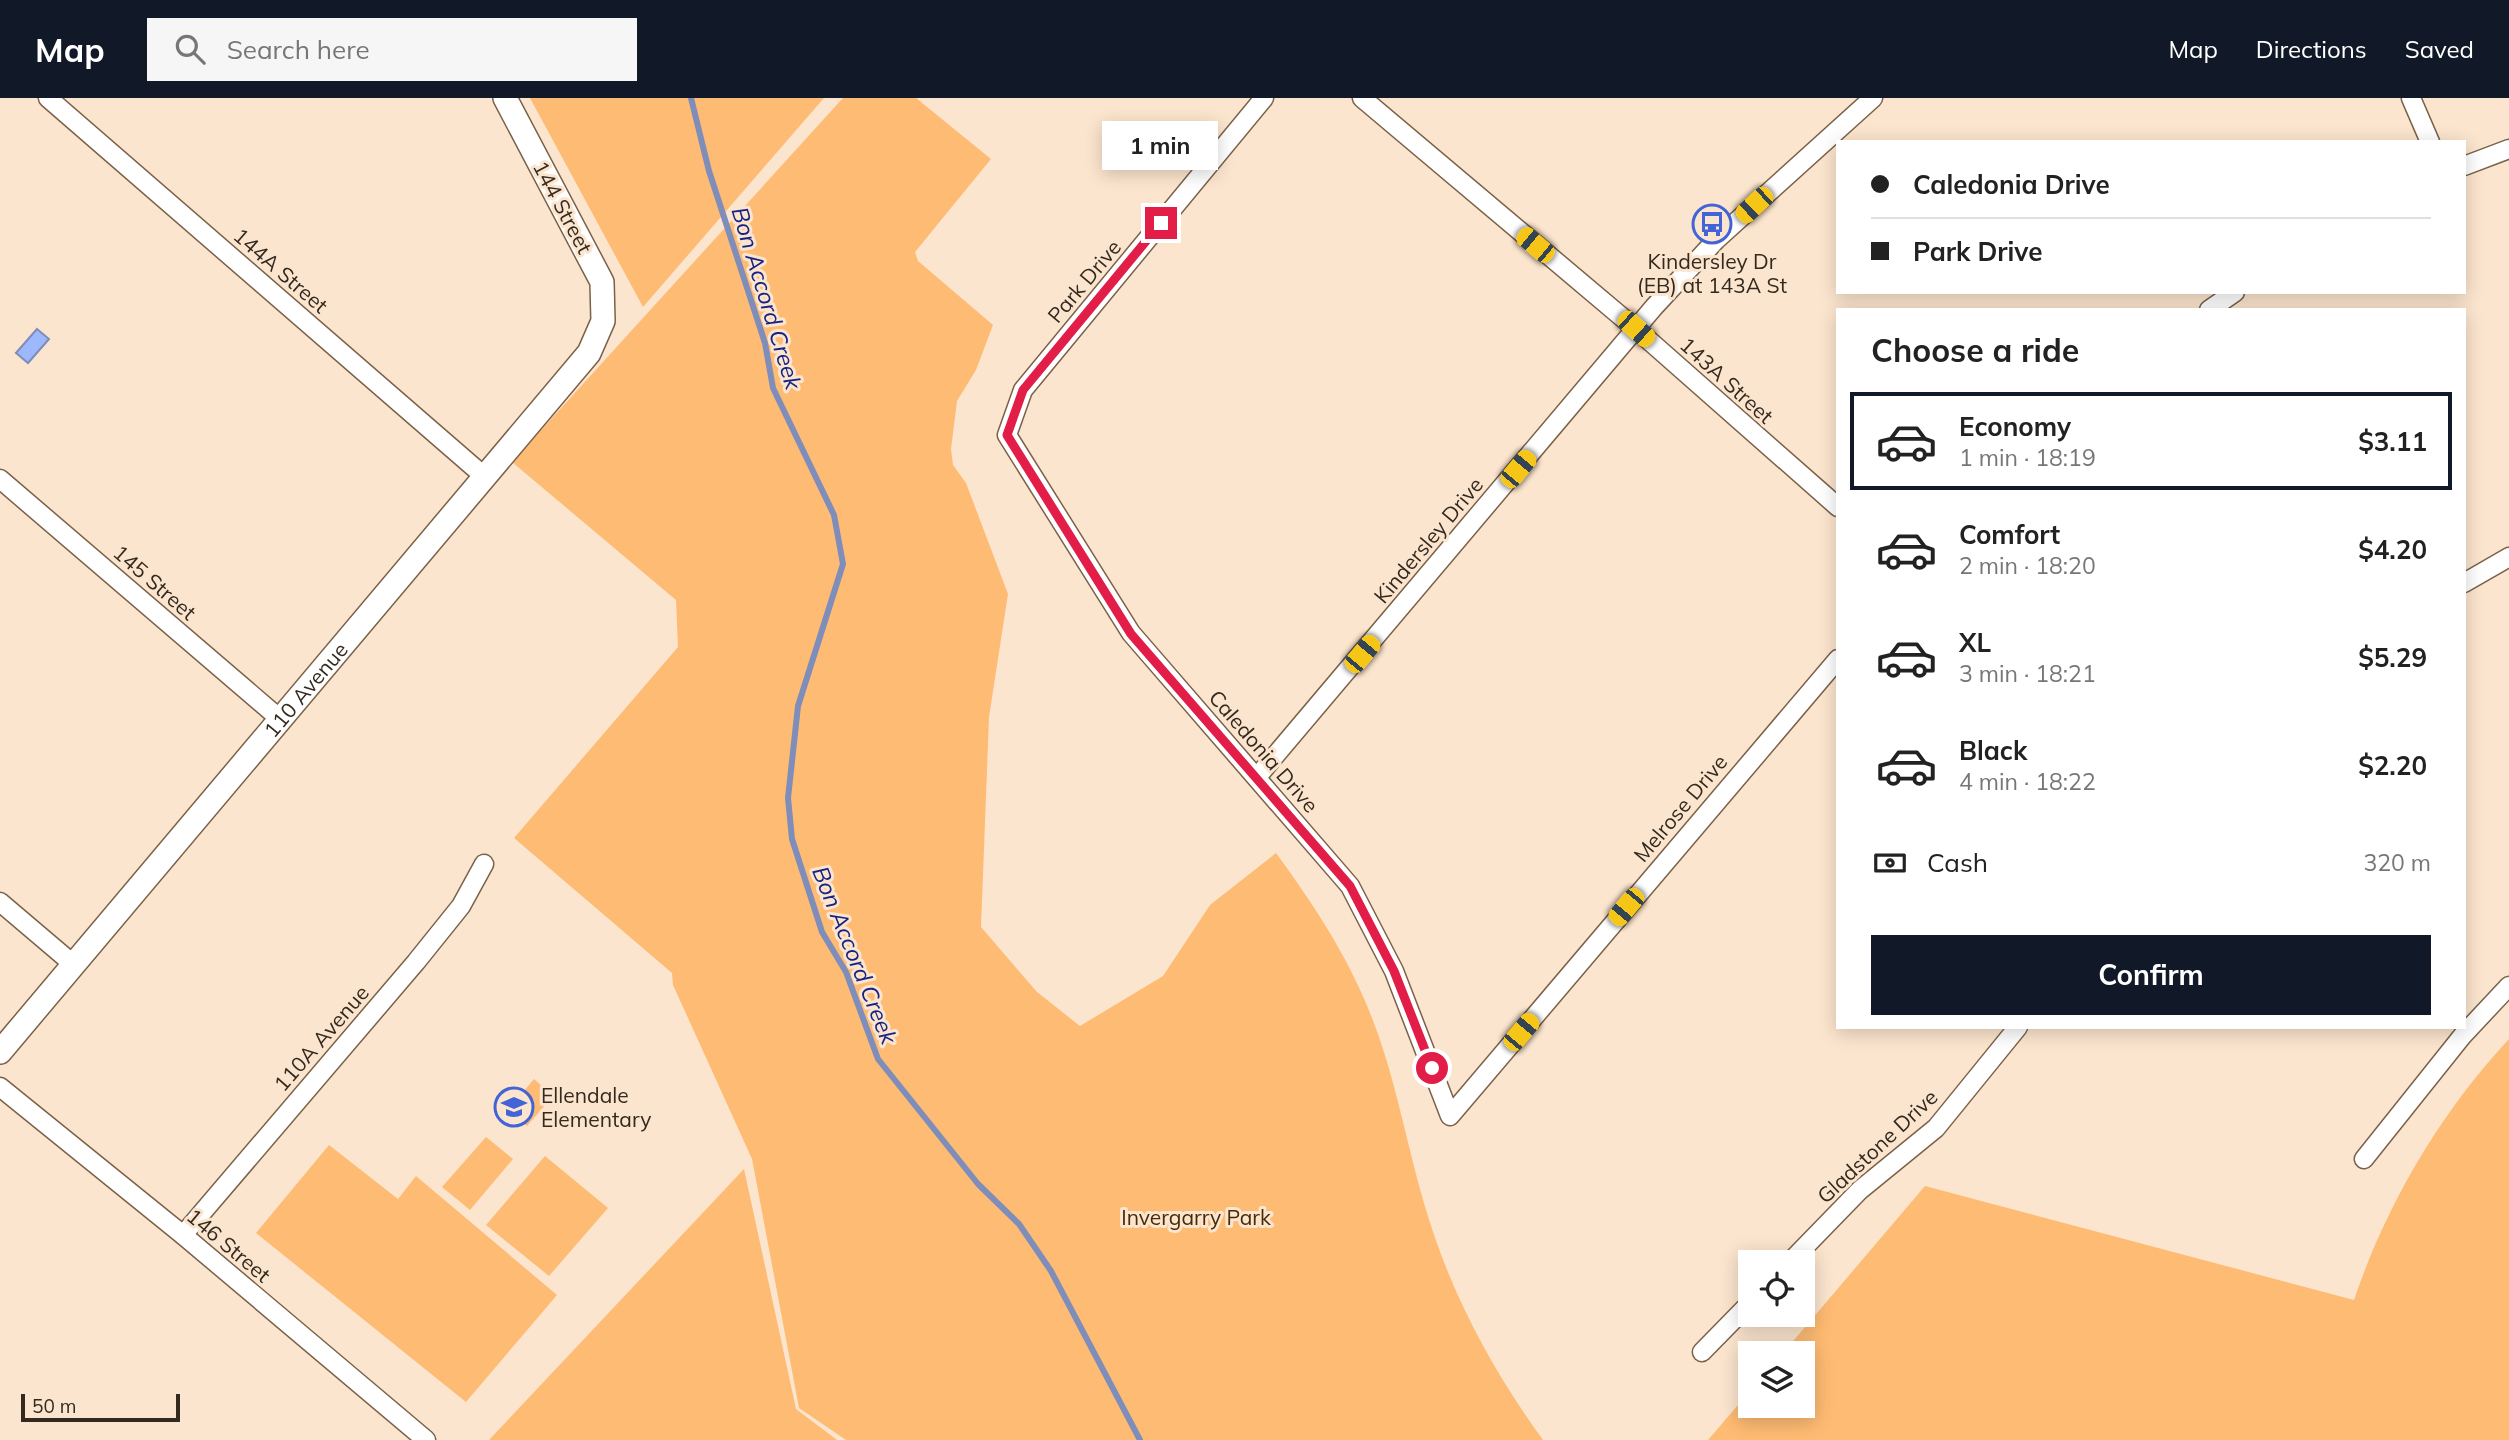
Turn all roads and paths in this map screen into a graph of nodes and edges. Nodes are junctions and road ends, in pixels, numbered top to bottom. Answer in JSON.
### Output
{"nodes":[{"id":1,"x":48,"y":98,"type":"edge"},
{"id":2,"x":505,"y":98,"type":"edge"},
{"id":3,"x":1264,"y":98,"type":"edge"},
{"id":4,"x":1362,"y":98,"type":"edge"},
{"id":5,"x":1873,"y":98,"type":"edge"},
{"id":6,"x":2411,"y":98,"type":"edge"},
{"id":7,"x":2429,"y":140,"type":"edge"},
{"id":8,"x":2509,"y":149,"type":"edge"},
{"id":9,"x":2466,"y":165,"type":"edge"},
{"id":10,"x":2232,"y":294,"type":"edge"},
{"id":11,"x":2212,"y":308,"type":"edge"},
{"id":12,"x":603,"y":321,"type":"joint"},
{"id":13,"x":1636,"y":329,"type":"junction"},
{"id":14,"x":1007,"y":435,"type":"joint"},
{"id":15,"x":485,"y":477,"type":"junction"},
{"id":16,"x":0,"y":480,"type":"edge"},
{"id":17,"x":1836,"y":505,"type":"edge"},
{"id":18,"x":2509,"y":557,"type":"edge"},
{"id":19,"x":2466,"y":582,"type":"edge"},
{"id":20,"x":1836,"y":661,"type":"edge"},
{"id":21,"x":280,"y":719,"type":"junction"},
{"id":22,"x":1257,"y":777,"type":"junction"},
{"id":23,"x":484,"y":864,"type":"dead end"},
{"id":24,"x":0,"y":902,"type":"edge"},
{"id":25,"x":73,"y":964,"type":"junction"},
{"id":26,"x":2509,"y":986,"type":"edge"},
{"id":27,"x":2466,"y":1024,"type":"edge"},
{"id":28,"x":2016,"y":1029,"type":"edge"},
{"id":29,"x":2458,"y":1031,"type":"edge"},
{"id":30,"x":0,"y":1052,"type":"edge"},
{"id":31,"x":0,"y":1087,"type":"edge"},
{"id":32,"x":1450,"y":1116,"type":"joint"},
{"id":33,"x":2364,"y":1158,"type":"dead end"},
{"id":34,"x":183,"y":1235,"type":"junction"},
{"id":35,"x":1802,"y":1250,"type":"edge"},
{"id":36,"x":1738,"y":1315,"type":"edge"},
{"id":37,"x":1702,"y":1352,"type":"dead end"},
{"id":38,"x":426,"y":1440,"type":"edge"}],
"edges":[{"from":1,"to":15,"type":"street","name":"144A Street"},
{"from":2,"to":12,"type":"street","name":"144 Street"},
{"from":3,"to":14,"type":"street","name":"Park Drive"},
{"from":4,"to":13,"type":"street","name":"143A Street"},
{"from":5,"to":13,"type":"street","name":"Kindersley Drive"},
{"from":6,"to":7,"type":"street"},
{"from":8,"to":9,"type":"street"},
{"from":10,"to":11,"type":"street"},
{"from":12,"to":15,"type":"street","name":"110 Avenue"},
{"from":13,"to":17,"type":"street","name":"143A Street"},
{"from":13,"to":22,"type":"street","name":"Kindersley Drive"},
{"from":14,"to":22,"type":"street","name":"Caledonia Drive"},
{"from":15,"to":21,"type":"street","name":"110 Avenue"},
{"from":16,"to":21,"type":"street","name":"145 Street"},
{"from":18,"to":19,"type":"street"},
{"from":20,"to":32,"type":"street","name":"Melrose Drive"},
{"from":21,"to":25,"type":"street","name":"110 Avenue"},
{"from":22,"to":32,"type":"street","name":"Caledonia Drive"},
{"from":23,"to":34,"type":"street","name":"110A Avenue"},
{"from":24,"to":25,"type":"street"},
{"from":25,"to":30,"type":"street","name":"110 Avenue"},
{"from":26,"to":27,"type":"street"},
{"from":28,"to":35,"type":"street","name":"Gladstone Drive"},
{"from":29,"to":33,"type":"street"},
{"from":31,"to":34,"type":"street","name":"146 Street"},
{"from":34,"to":38,"type":"street","name":"146 Street"},
{"from":36,"to":37,"type":"street"}]}
